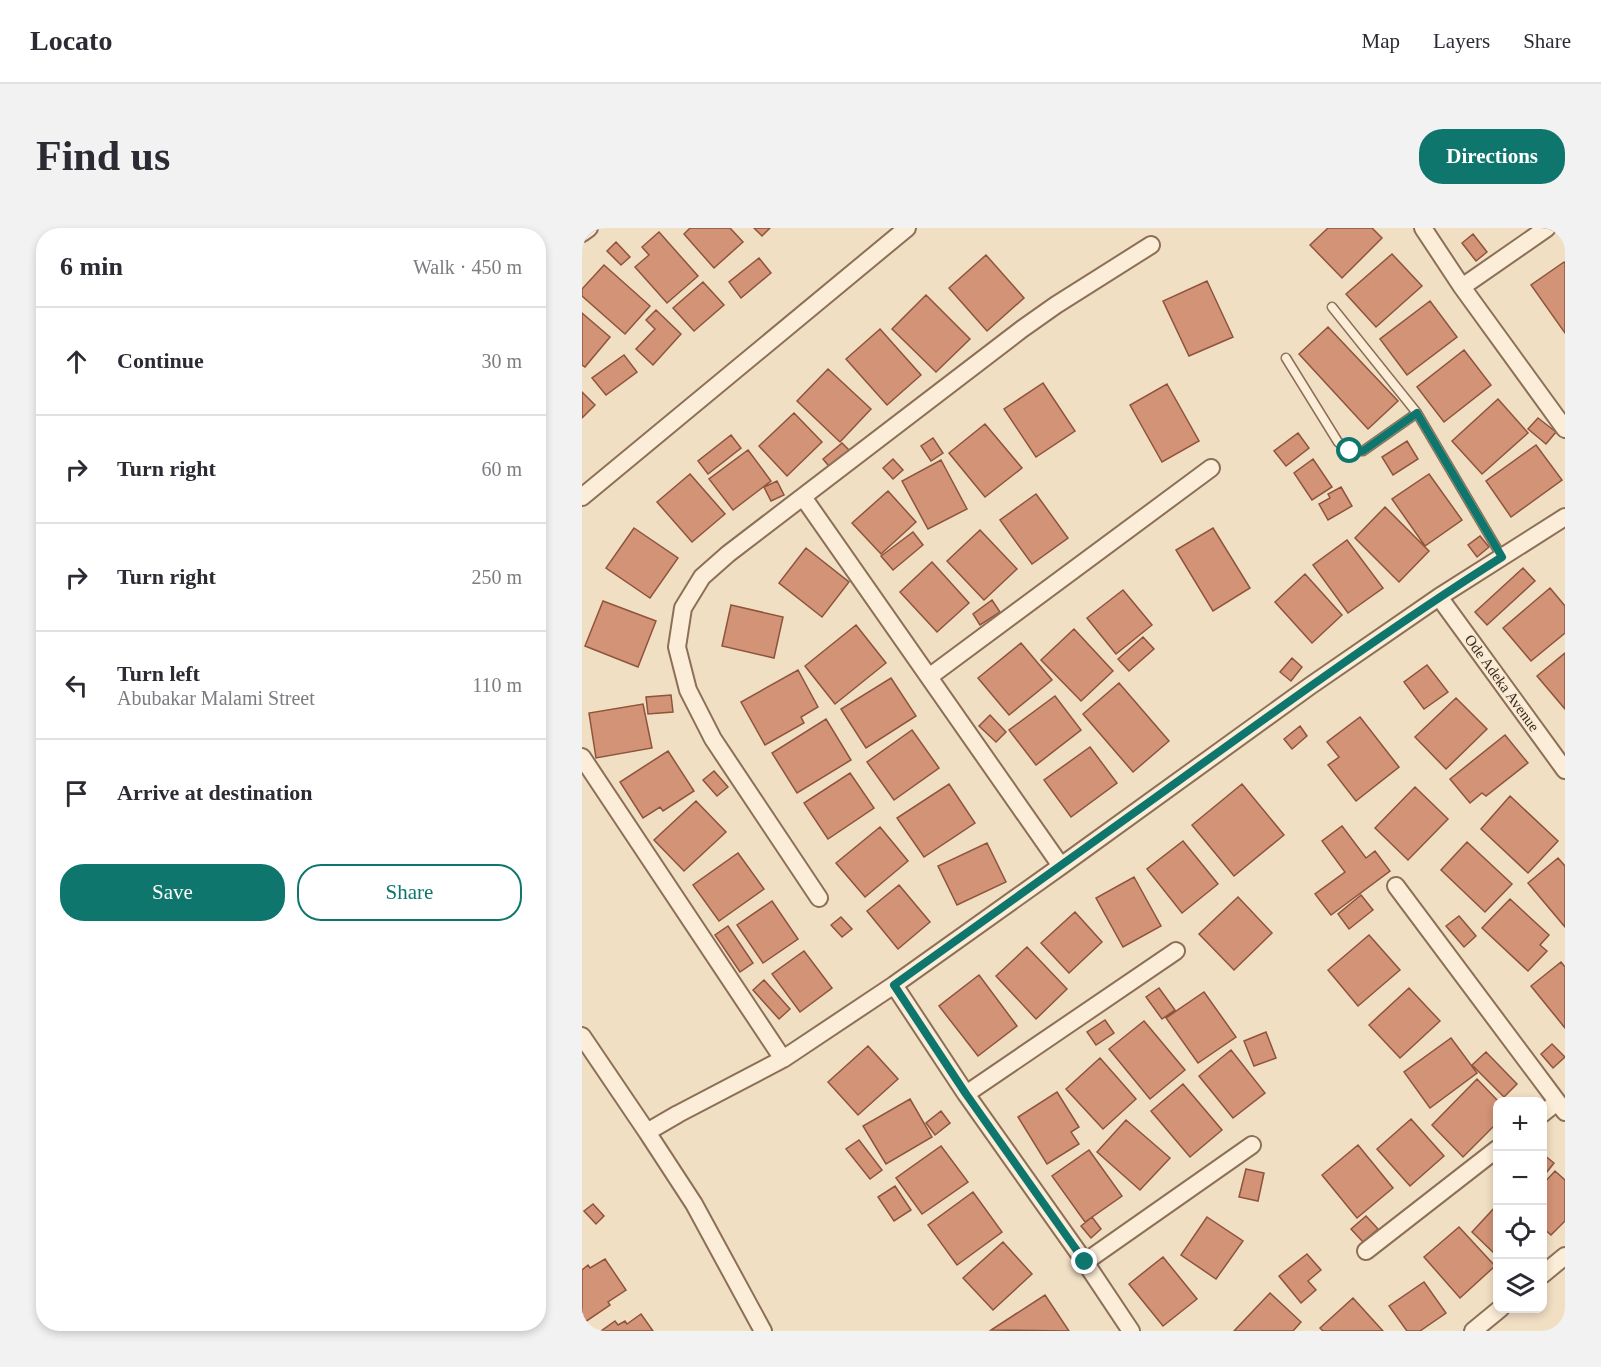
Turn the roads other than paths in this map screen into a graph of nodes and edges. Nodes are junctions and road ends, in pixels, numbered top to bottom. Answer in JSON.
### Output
{"nodes":[{"id":1,"x":589,"y":228,"type":"edge"},
{"id":2,"x":907,"y":228,"type":"edge"},
{"id":3,"x":1423,"y":228,"type":"edge"},
{"id":4,"x":1547,"y":228,"type":"edge"},
{"id":5,"x":582,"y":233,"type":"edge"},
{"id":6,"x":1151,"y":245,"type":"dead end"},
{"id":7,"x":1462,"y":287,"type":"junction"},
{"id":8,"x":1332,"y":307,"type":"dead end"},
{"id":9,"x":1287,"y":358,"type":"dead end"},
{"id":10,"x":1417,"y":413,"type":"junction"},
{"id":11,"x":1565,"y":429,"type":"edge"},
{"id":12,"x":1211,"y":468,"type":"dead end"},
{"id":13,"x":582,"y":497,"type":"edge"},
{"id":14,"x":803,"y":497,"type":"junction"},
{"id":15,"x":1565,"y":517,"type":"edge"},
{"id":16,"x":1502,"y":557,"type":"junction"},
{"id":17,"x":1439,"y":597,"type":"junction"},
{"id":18,"x":929,"y":677,"type":"junction"},
{"id":19,"x":582,"y":757,"type":"edge"},
{"id":20,"x":1565,"y":770,"type":"edge"},
{"id":21,"x":1061,"y":866,"type":"junction"},
{"id":22,"x":1396,"y":886,"type":"dead end"},
{"id":23,"x":819,"y":898,"type":"dead end"},
{"id":24,"x":1176,"y":951,"type":"dead end"},
{"id":25,"x":894,"y":985,"type":"junction"},
{"id":26,"x":582,"y":1036,"type":"edge"},
{"id":27,"x":783,"y":1059,"type":"junction"},
{"id":28,"x":966,"y":1094,"type":"junction"},
{"id":29,"x":1561,"y":1107,"type":"edge"},
{"id":30,"x":647,"y":1132,"type":"junction"},
{"id":31,"x":1252,"y":1145,"type":"dead end"},
{"id":32,"x":1494,"y":1151,"type":"edge"},
{"id":33,"x":1366,"y":1251,"type":"dead end"},
{"id":34,"x":1565,"y":1256,"type":"edge"},
{"id":35,"x":1085,"y":1262,"type":"junction"},
{"id":36,"x":1547,"y":1271,"type":"edge"},
{"id":37,"x":1495,"y":1313,"type":"edge"},
{"id":38,"x":763,"y":1331,"type":"edge"},
{"id":39,"x":1131,"y":1331,"type":"edge"},
{"id":40,"x":1473,"y":1331,"type":"edge"}],
"edges":[{"from":1,"to":5,"type":"street"},
{"from":2,"to":13,"type":"street"},
{"from":3,"to":7,"type":"street"},
{"from":4,"to":7,"type":"street"},
{"from":6,"to":14,"type":"street"},
{"from":7,"to":11,"type":"street"},
{"from":8,"to":10,"type":"lane"},
{"from":9,"to":10,"type":"lane"},
{"from":10,"to":16,"type":"lane"},
{"from":12,"to":18,"type":"street"},
{"from":14,"to":18,"type":"street"},
{"from":14,"to":23,"type":"street"},
{"from":15,"to":16,"type":"street"},
{"from":16,"to":17,"type":"street"},
{"from":17,"to":20,"type":"street","name":"Ode Adeka Avenue"},
{"from":17,"to":21,"type":"street"},
{"from":18,"to":21,"type":"street"},
{"from":19,"to":27,"type":"street"},
{"from":21,"to":25,"type":"street"},
{"from":22,"to":29,"type":"street"},
{"from":24,"to":28,"type":"street"},
{"from":25,"to":27,"type":"street"},
{"from":25,"to":28,"type":"street"},
{"from":26,"to":30,"type":"street"},
{"from":27,"to":30,"type":"street"},
{"from":28,"to":35,"type":"street"},
{"from":30,"to":38,"type":"street"},
{"from":31,"to":35,"type":"street"},
{"from":32,"to":33,"type":"street"},
{"from":34,"to":36,"type":"street"},
{"from":35,"to":39,"type":"street"},
{"from":37,"to":40,"type":"street"}]}
